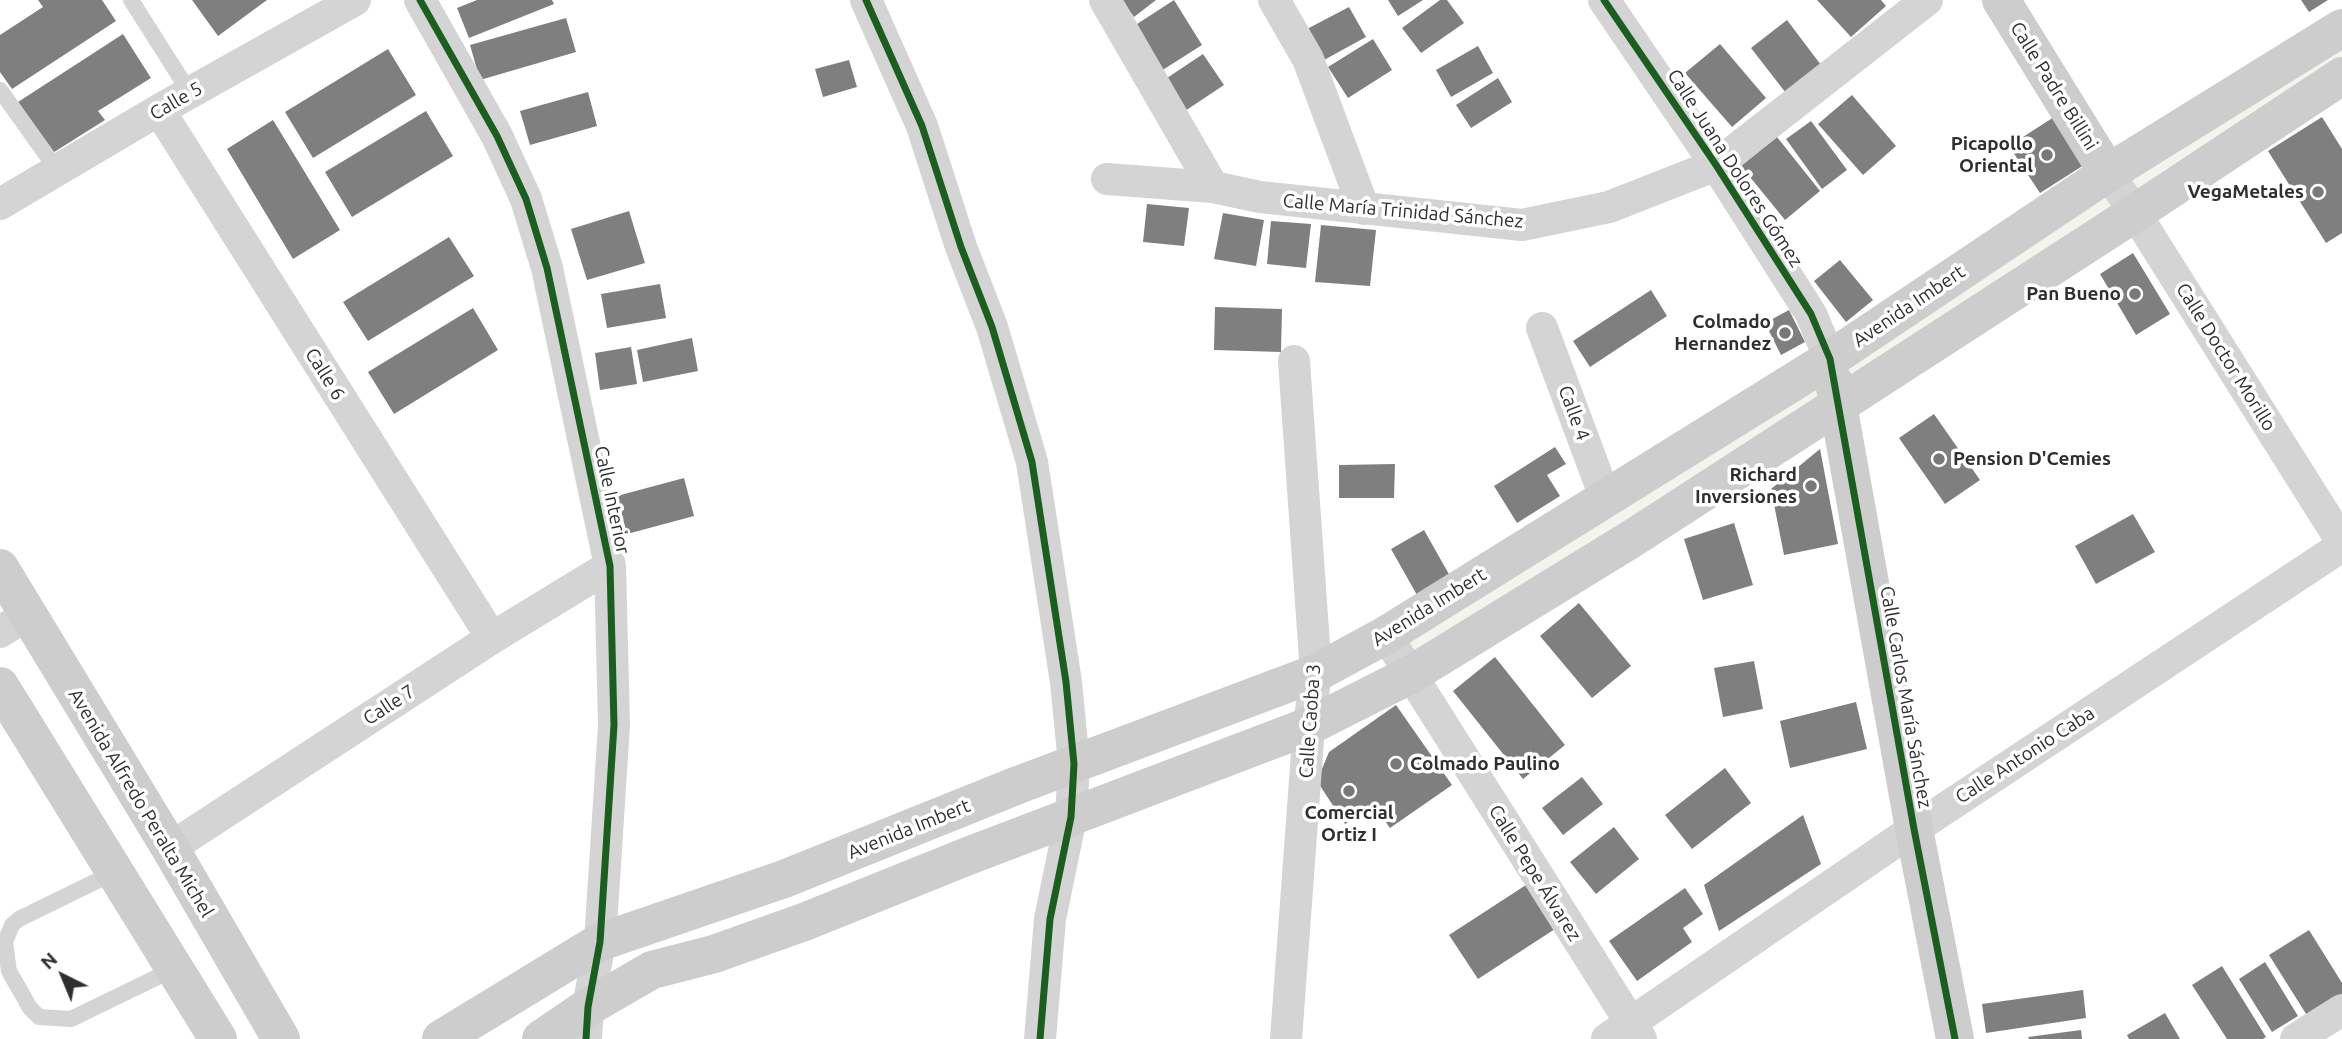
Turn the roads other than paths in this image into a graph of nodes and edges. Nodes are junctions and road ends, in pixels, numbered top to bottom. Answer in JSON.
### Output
{"nodes":[{"id":1,"x":131,"y":0,"type":"edge"},
{"id":2,"x":355,"y":0,"type":"edge"},
{"id":3,"x":419,"y":0,"type":"edge"},
{"id":4,"x":866,"y":0,"type":"edge"},
{"id":5,"x":1105,"y":0,"type":"edge"},
{"id":6,"x":1274,"y":0,"type":"edge"},
{"id":7,"x":1604,"y":0,"type":"edge"},
{"id":8,"x":1927,"y":0,"type":"edge"},
{"id":9,"x":2001,"y":0,"type":"edge"},
{"id":10,"x":2342,"y":28,"type":"edge"},
{"id":11,"x":2342,"y":76,"type":"edge"},
{"id":12,"x":0,"y":90,"type":"edge"},
{"id":13,"x":190,"y":93,"type":"junction"},
{"id":14,"x":159,"y":110,"type":"junction"},
{"id":15,"x":1716,"y":165,"type":"junction"},
{"id":16,"x":58,"y":171,"type":"junction"},
{"id":17,"x":2108,"y":173,"type":"junction"},
{"id":18,"x":1107,"y":179,"type":"dead end"},
{"id":19,"x":1213,"y":187,"type":"junction"},
{"id":20,"x":0,"y":204,"type":"edge"},
{"id":21,"x":1364,"y":209,"type":"junction"},
{"id":22,"x":2135,"y":213,"type":"junction"},
{"id":23,"x":1542,"y":328,"type":"dead end"},
{"id":24,"x":1830,"y":359,"type":"junction"},
{"id":25,"x":1294,"y":361,"type":"dead end"},
{"id":26,"x":1837,"y":406,"type":"junction"},
{"id":27,"x":1605,"y":497,"type":"junction"},
{"id":28,"x":2342,"y":544,"type":"edge"},
{"id":29,"x":610,"y":566,"type":"junction"},
{"id":30,"x":0,"y":568,"type":"edge"},
{"id":31,"x":14,"y":623,"type":"edge"},
{"id":32,"x":1386,"y":635,"type":"junction"},
{"id":33,"x":492,"y":638,"type":"junction"},
{"id":34,"x":1316,"y":673,"type":"junction"},
{"id":35,"x":1410,"y":676,"type":"junction"},
{"id":36,"x":0,"y":686,"type":"edge"},
{"id":37,"x":1309,"y":726,"type":"junction"},
{"id":38,"x":1074,"y":764,"type":"junction"},
{"id":39,"x":1071,"y":817,"type":"junction"},
{"id":40,"x":1914,"y":829,"type":"junction"},
{"id":41,"x":170,"y":848,"type":"junction"},
{"id":42,"x":115,"y":872,"type":"junction"},
{"id":43,"x":600,"y":942,"type":"junction"},
{"id":44,"x":174,"y":969,"type":"junction"},
{"id":45,"x":587,"y":1023,"type":"edge"},
{"id":46,"x":1626,"y":1034,"type":"edge"},
{"id":47,"x":218,"y":1039,"type":"edge"},
{"id":48,"x":281,"y":1039,"type":"edge"},
{"id":49,"x":441,"y":1039,"type":"edge"},
{"id":50,"x":541,"y":1039,"type":"edge"},
{"id":51,"x":1040,"y":1039,"type":"edge"},
{"id":52,"x":1286,"y":1039,"type":"edge"},
{"id":53,"x":1955,"y":1039,"type":"edge"}],
"edges":[{"from":1,"to":13,"type":"lane"},
{"from":2,"to":13,"type":"street","name":"Calle 5"},
{"from":3,"to":29,"type":"street","name":"Calle Interior"},
{"from":4,"to":38,"type":"street"},
{"from":5,"to":19,"type":"street"},
{"from":6,"to":21,"type":"street"},
{"from":7,"to":15,"type":"street","name":"Calle Juana Dolores Gómez"},
{"from":8,"to":15,"type":"street","name":"Calle María Trinidad Sánchez"},
{"from":9,"to":17,"type":"main road","name":"Calle Padre Billini"},
{"from":10,"to":17,"type":"main road","name":"Avenida Imbert"},
{"from":11,"to":22,"type":"main road"},
{"from":12,"to":16,"type":"lane"},
{"from":13,"to":14,"type":"street","name":"Calle 5"},
{"from":14,"to":16,"type":"street","name":"Calle 5"},
{"from":14,"to":33,"type":"street","name":"Calle 6"},
{"from":15,"to":21,"type":"street","name":"Calle María Trinidad Sánchez"},
{"from":15,"to":24,"type":"street","name":"Calle Juana Dolores Gómez"},
{"from":16,"to":20,"type":"street","name":"Calle 5"},
{"from":17,"to":22,"type":"street","name":"Calle Doctor Morillo"},
{"from":17,"to":24,"type":"main road","name":"Avenida Imbert"},
{"from":18,"to":19,"type":"street","name":"Calle María Trinidad Sánchez"},
{"from":19,"to":21,"type":"street","name":"Calle María Trinidad Sánchez"},
{"from":22,"to":26,"type":"main road"},
{"from":22,"to":28,"type":"street","name":"Calle Doctor Morillo"},
{"from":23,"to":27,"type":"street","name":"Calle 4"},
{"from":24,"to":26,"type":"main road","name":"Calle Carlos María Sánchez"},
{"from":24,"to":27,"type":"main road","name":"Avenida Imbert"},
{"from":25,"to":34,"type":"street","name":"Calle Caoba 3"},
{"from":26,"to":35,"type":"main road"},
{"from":26,"to":40,"type":"main road","name":"Calle Carlos María Sánchez"},
{"from":27,"to":32,"type":"main road","name":"Avenida Imbert"},
{"from":28,"to":40,"type":"street","name":"Calle Antonio Caba"},
{"from":29,"to":33,"type":"street","name":"Calle 7"},
{"from":29,"to":43,"type":"street","name":"Calle Interior"},
{"from":30,"to":31,"type":"main road","name":"Avenida Alfredo Peralta Michel"},
{"from":31,"to":41,"type":"main road","name":"Avenida Alfredo Peralta Michel"},
{"from":32,"to":34,"type":"main road","name":"Avenida Imbert"},
{"from":32,"to":35,"type":"street","name":"Calle Pepe Álvarez"},
{"from":33,"to":41,"type":"street","name":"Calle 7"},
{"from":34,"to":37,"type":"street","name":"Calle Caoba 3"},
{"from":34,"to":38,"type":"main road","name":"Avenida Imbert"},
{"from":35,"to":37,"type":"main road"},
{"from":35,"to":46,"type":"street","name":"Calle Pepe Álvarez"},
{"from":36,"to":42,"type":"main road"},
{"from":37,"to":39,"type":"main road"},
{"from":37,"to":52,"type":"street","name":"Calle Caoba 3"},
{"from":38,"to":39,"type":"street"},
{"from":38,"to":43,"type":"main road","name":"Avenida Imbert"},
{"from":39,"to":45,"type":"main road"},
{"from":39,"to":51,"type":"street"},
{"from":40,"to":46,"type":"street","name":"Calle Antonio Caba"},
{"from":40,"to":53,"type":"main road","name":"Calle Carlos María Sánchez"},
{"from":41,"to":48,"type":"main road","name":"Avenida Alfredo Peralta Michel"},
{"from":42,"to":44,"type":"main road"},
{"from":42,"to":44,"type":"lane"},
{"from":43,"to":45,"type":"street","name":"Calle Interior"},
{"from":43,"to":49,"type":"main road","name":"Avenida Imbert"},
{"from":44,"to":47,"type":"main road"},
{"from":45,"to":50,"type":"main road"}]}
